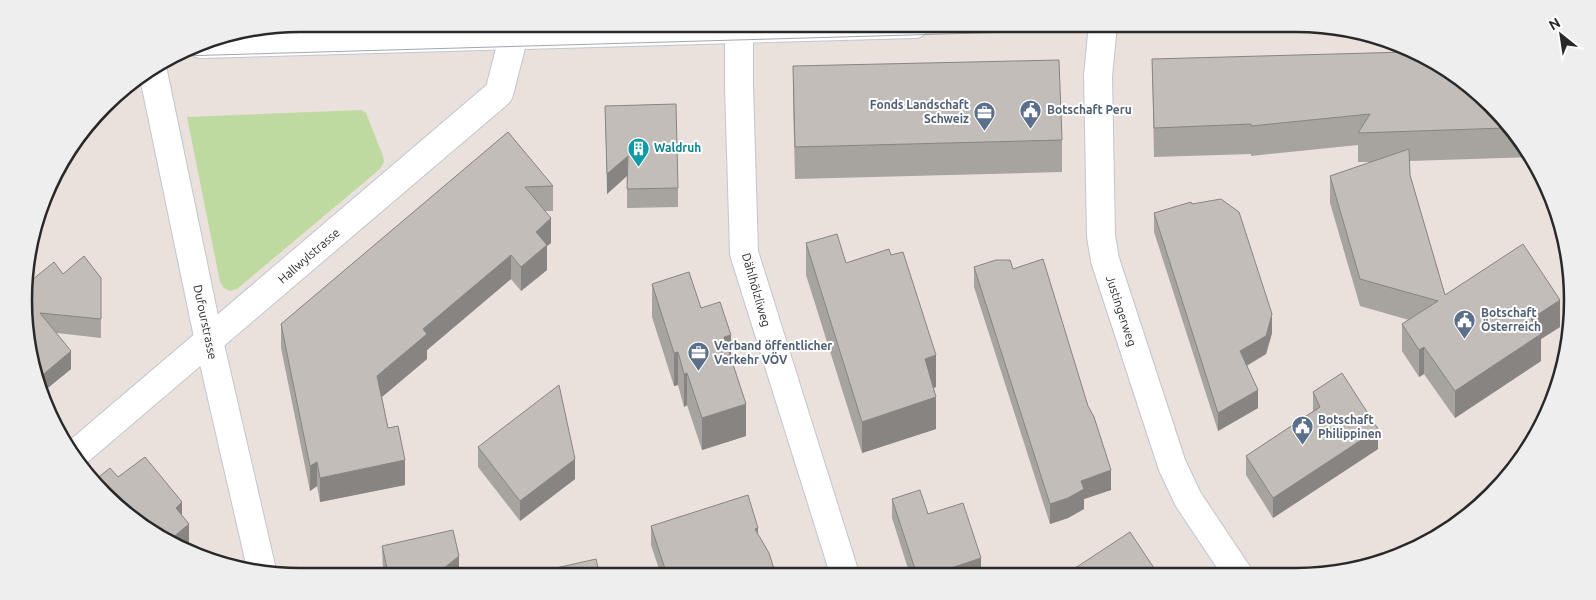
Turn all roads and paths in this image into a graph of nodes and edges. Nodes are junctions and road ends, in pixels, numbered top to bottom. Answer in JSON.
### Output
{"nodes":[{"id":1,"x":589,"y":32,"type":"edge"},
{"id":2,"x":739,"y":32,"type":"edge"},
{"id":3,"x":1101,"y":32,"type":"edge"},
{"id":4,"x":514,"y":35,"type":"junction"},
{"id":5,"x":227,"y":43,"type":"edge"},
{"id":6,"x":154,"y":76,"type":"edge"},
{"id":7,"x":209,"y":341,"type":"junction"},
{"id":8,"x":79,"y":451,"type":"edge"},
{"id":9,"x":260,"y":564,"type":"edge"},
{"id":10,"x":843,"y":568,"type":"edge"},
{"id":11,"x":1234,"y":568,"type":"edge"}],
"edges":[{"from":1,"to":4,"type":"street"},
{"from":2,"to":10,"type":"street","name":"Dählhölzliweg"},
{"from":3,"to":11,"type":"street","name":"Justingerweg"},
{"from":4,"to":5,"type":"street"},
{"from":4,"to":7,"type":"street","name":"Hallwylstrasse"},
{"from":6,"to":7,"type":"street","name":"Dufourstrasse"},
{"from":7,"to":8,"type":"street","name":"Hallwylstrasse"},
{"from":7,"to":9,"type":"street","name":"Dufourstrasse"}]}
